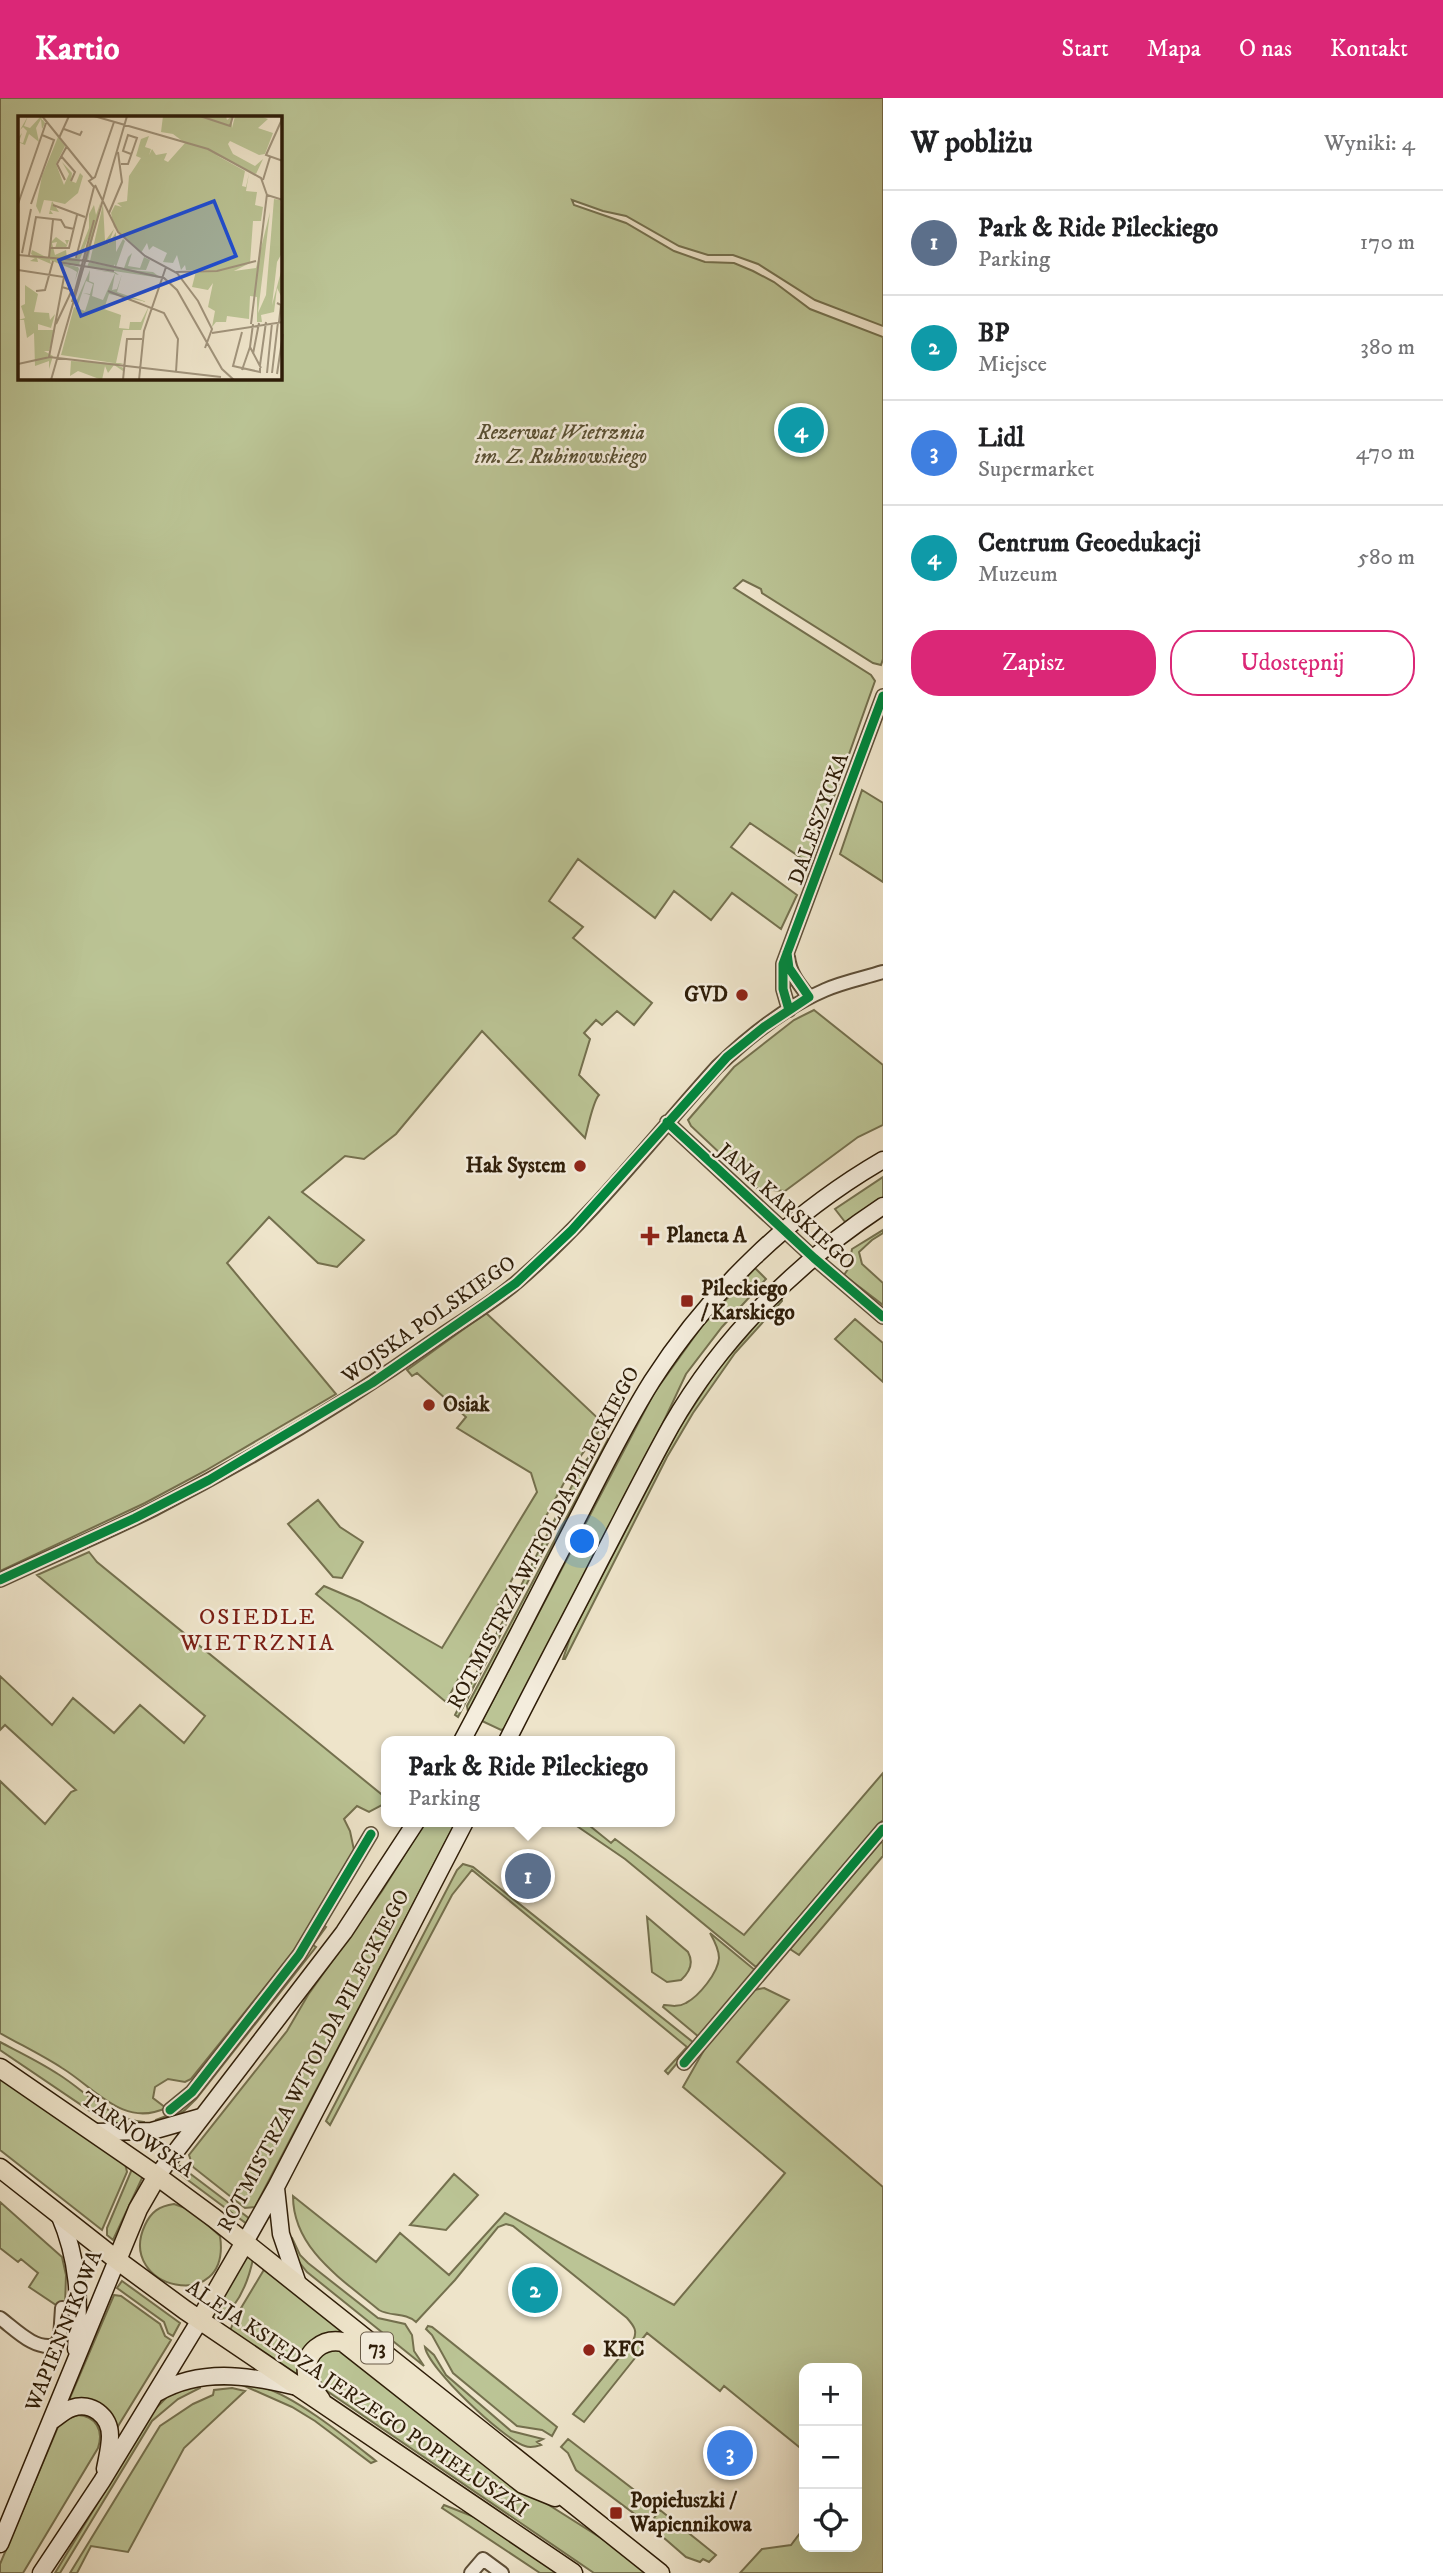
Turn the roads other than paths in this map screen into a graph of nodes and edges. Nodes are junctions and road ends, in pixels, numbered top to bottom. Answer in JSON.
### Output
{"nodes":[{"id":1,"x":883,"y":696,"type":"edge"},
{"id":2,"x":787,"y":953,"type":"junction"},
{"id":3,"x":883,"y":972,"type":"edge"},
{"id":4,"x":809,"y":997,"type":"junction"},
{"id":5,"x":789,"y":1010,"type":"junction"},
{"id":6,"x":667,"y":1122,"type":"junction"},
{"id":7,"x":883,"y":1160,"type":"edge"},
{"id":8,"x":883,"y":1206,"type":"edge"},
{"id":9,"x":784,"y":1230,"type":"junction"},
{"id":10,"x":814,"y":1258,"type":"junction"},
{"id":11,"x":883,"y":1317,"type":"edge"},
{"id":12,"x":0,"y":1580,"type":"edge"},
{"id":13,"x":465,"y":1736,"type":"edge"},
{"id":14,"x":510,"y":1736,"type":"edge"},
{"id":15,"x":413,"y":1827,"type":"edge"},
{"id":16,"x":462,"y":1827,"type":"edge"},
{"id":17,"x":883,"y":1829,"type":"edge"},
{"id":18,"x":371,"y":1834,"type":"dead end"},
{"id":19,"x":684,"y":2063,"type":"dead end"},
{"id":20,"x":0,"y":2068,"type":"edge"},
{"id":21,"x":169,"y":2094,"type":"dead end"},
{"id":22,"x":201,"y":2117,"type":"junction"},
{"id":23,"x":94,"y":2132,"type":"junction"},
{"id":24,"x":0,"y":2168,"type":"edge"},
{"id":25,"x":157,"y":2176,"type":"junction"},
{"id":26,"x":275,"y":2188,"type":"junction"},
{"id":27,"x":58,"y":2214,"type":"junction"},
{"id":28,"x":245,"y":2242,"type":"junction"},
{"id":29,"x":117,"y":2260,"type":"junction"},
{"id":30,"x":298,"y":2284,"type":"junction"},
{"id":31,"x":62,"y":2308,"type":"dead end"},
{"id":32,"x":0,"y":2318,"type":"edge"},
{"id":33,"x":200,"y":2320,"type":"junction"},
{"id":34,"x":72,"y":2372,"type":"junction"},
{"id":35,"x":295,"y":2386,"type":"junction"},
{"id":36,"x":157,"y":2393,"type":"junction"},
{"id":37,"x":325,"y":2405,"type":"junction"},
{"id":38,"x":53,"y":2420,"type":"junction"},
{"id":39,"x":102,"y":2481,"type":"junction"},
{"id":40,"x":574,"y":2505,"type":"junction"},
{"id":41,"x":0,"y":2544,"type":"edge"},
{"id":42,"x":41,"y":2573,"type":"edge"},
{"id":43,"x":471,"y":2573,"type":"edge"},
{"id":44,"x":502,"y":2573,"type":"edge"},
{"id":45,"x":573,"y":2573,"type":"edge"},
{"id":46,"x":660,"y":2573,"type":"edge"}],
"edges":[{"from":1,"to":2,"type":"street","name":"DALESZYCKA"},
{"from":2,"to":4,"type":"street"},
{"from":2,"to":5,"type":"street","name":"DALESZYCKA"},
{"from":3,"to":4,"type":"street","name":"WOJSKA POLSKIEGO"},
{"from":4,"to":5,"type":"street","name":"WOJSKA POLSKIEGO"},
{"from":5,"to":6,"type":"street","name":"WOJSKA POLSKIEGO"},
{"from":6,"to":9,"type":"street","name":"JANA KARSKIEGO"},
{"from":6,"to":12,"type":"street","name":"WOJSKA POLSKIEGO"},
{"from":7,"to":9,"type":"main road","name":"ROTMISTRZA WITOLDA PILECKIEGO"},
{"from":8,"to":10,"type":"main road"},
{"from":9,"to":10,"type":"street","name":"JANA KARSKIEGO"},
{"from":9,"to":13,"type":"main road","name":"ROTMISTRZA WITOLDA PILECKIEGO"},
{"from":10,"to":11,"type":"street","name":"JANA KARSKIEGO"},
{"from":10,"to":14,"type":"main road"},
{"from":15,"to":22,"type":"main road","name":"ROTMISTRZA WITOLDA PILECKIEGO"},
{"from":16,"to":26,"type":"main road","name":"ROTMISTRZA WITOLDA PILECKIEGO"},
{"from":17,"to":19,"type":"street"},
{"from":18,"to":21,"type":"street"},
{"from":20,"to":23,"type":"main road","name":"TARNOWSKA","number":"73"},
{"from":22,"to":23,"type":"main road"},
{"from":22,"to":25,"type":"main road","name":"ROTMISTRZA WITOLDA PILECKIEGO"},
{"from":23,"to":25,"type":"main road","name":"TARNOWSKA","number":"73"},
{"from":24,"to":27,"type":"main road"},
{"from":25,"to":28,"type":"main road","name":"TARNOWSKA","number":"73"},
{"from":25,"to":29,"type":"main road","name":"WAPIENNIKOWA"},
{"from":26,"to":28,"type":"main road","name":"ROTMISTRZA WITOLDA PILECKIEGO"},
{"from":26,"to":30,"type":"main road"},
{"from":27,"to":29,"type":"main road"},
{"from":27,"to":34,"type":"main road"},
{"from":28,"to":30,"type":"main road","name":"ALEJA KSIĘDZA JERZEGO POPIEŁUSZKI","number":"73"},
{"from":28,"to":33,"type":"main road","name":"ROTMISTRZA WITOLDA PILECKIEGO"},
{"from":29,"to":33,"type":"main road","name":"ALEJA KSIĘDZA JERZEGO POPIEŁUSZKI"},
{"from":29,"to":34,"type":"main road","name":"WAPIENNIKOWA"},
{"from":30,"to":40,"type":"main road","name":"ALEJA KSIĘDZA JERZEGO POPIEŁUSZKI","number":"73"},
{"from":31,"to":32,"type":"street"},
{"from":33,"to":35,"type":"main road","name":"ALEJA KSIĘDZA JERZEGO POPIEŁUSZKI"},
{"from":33,"to":36,"type":"main road"},
{"from":34,"to":38,"type":"main road","name":"WAPIENNIKOWA"},
{"from":35,"to":36,"type":"main road"},
{"from":35,"to":37,"type":"main road","name":"ALEJA KSIĘDZA JERZEGO POPIEŁUSZKI"},
{"from":36,"to":39,"type":"main road"},
{"from":37,"to":40,"type":"main road"},
{"from":37,"to":45,"type":"main road","name":"ALEJA KSIĘDZA JERZEGO POPIEŁUSZKI"},
{"from":38,"to":39,"type":"main road"},
{"from":38,"to":41,"type":"main road","name":"WAPIENNIKOWA"},
{"from":39,"to":42,"type":"main road"},
{"from":40,"to":46,"type":"main road","name":"ALEJA KSIĘDZA JERZEGO POPIEŁUSZKI","number":"73"},
{"from":43,"to":44,"type":"street"}]}
